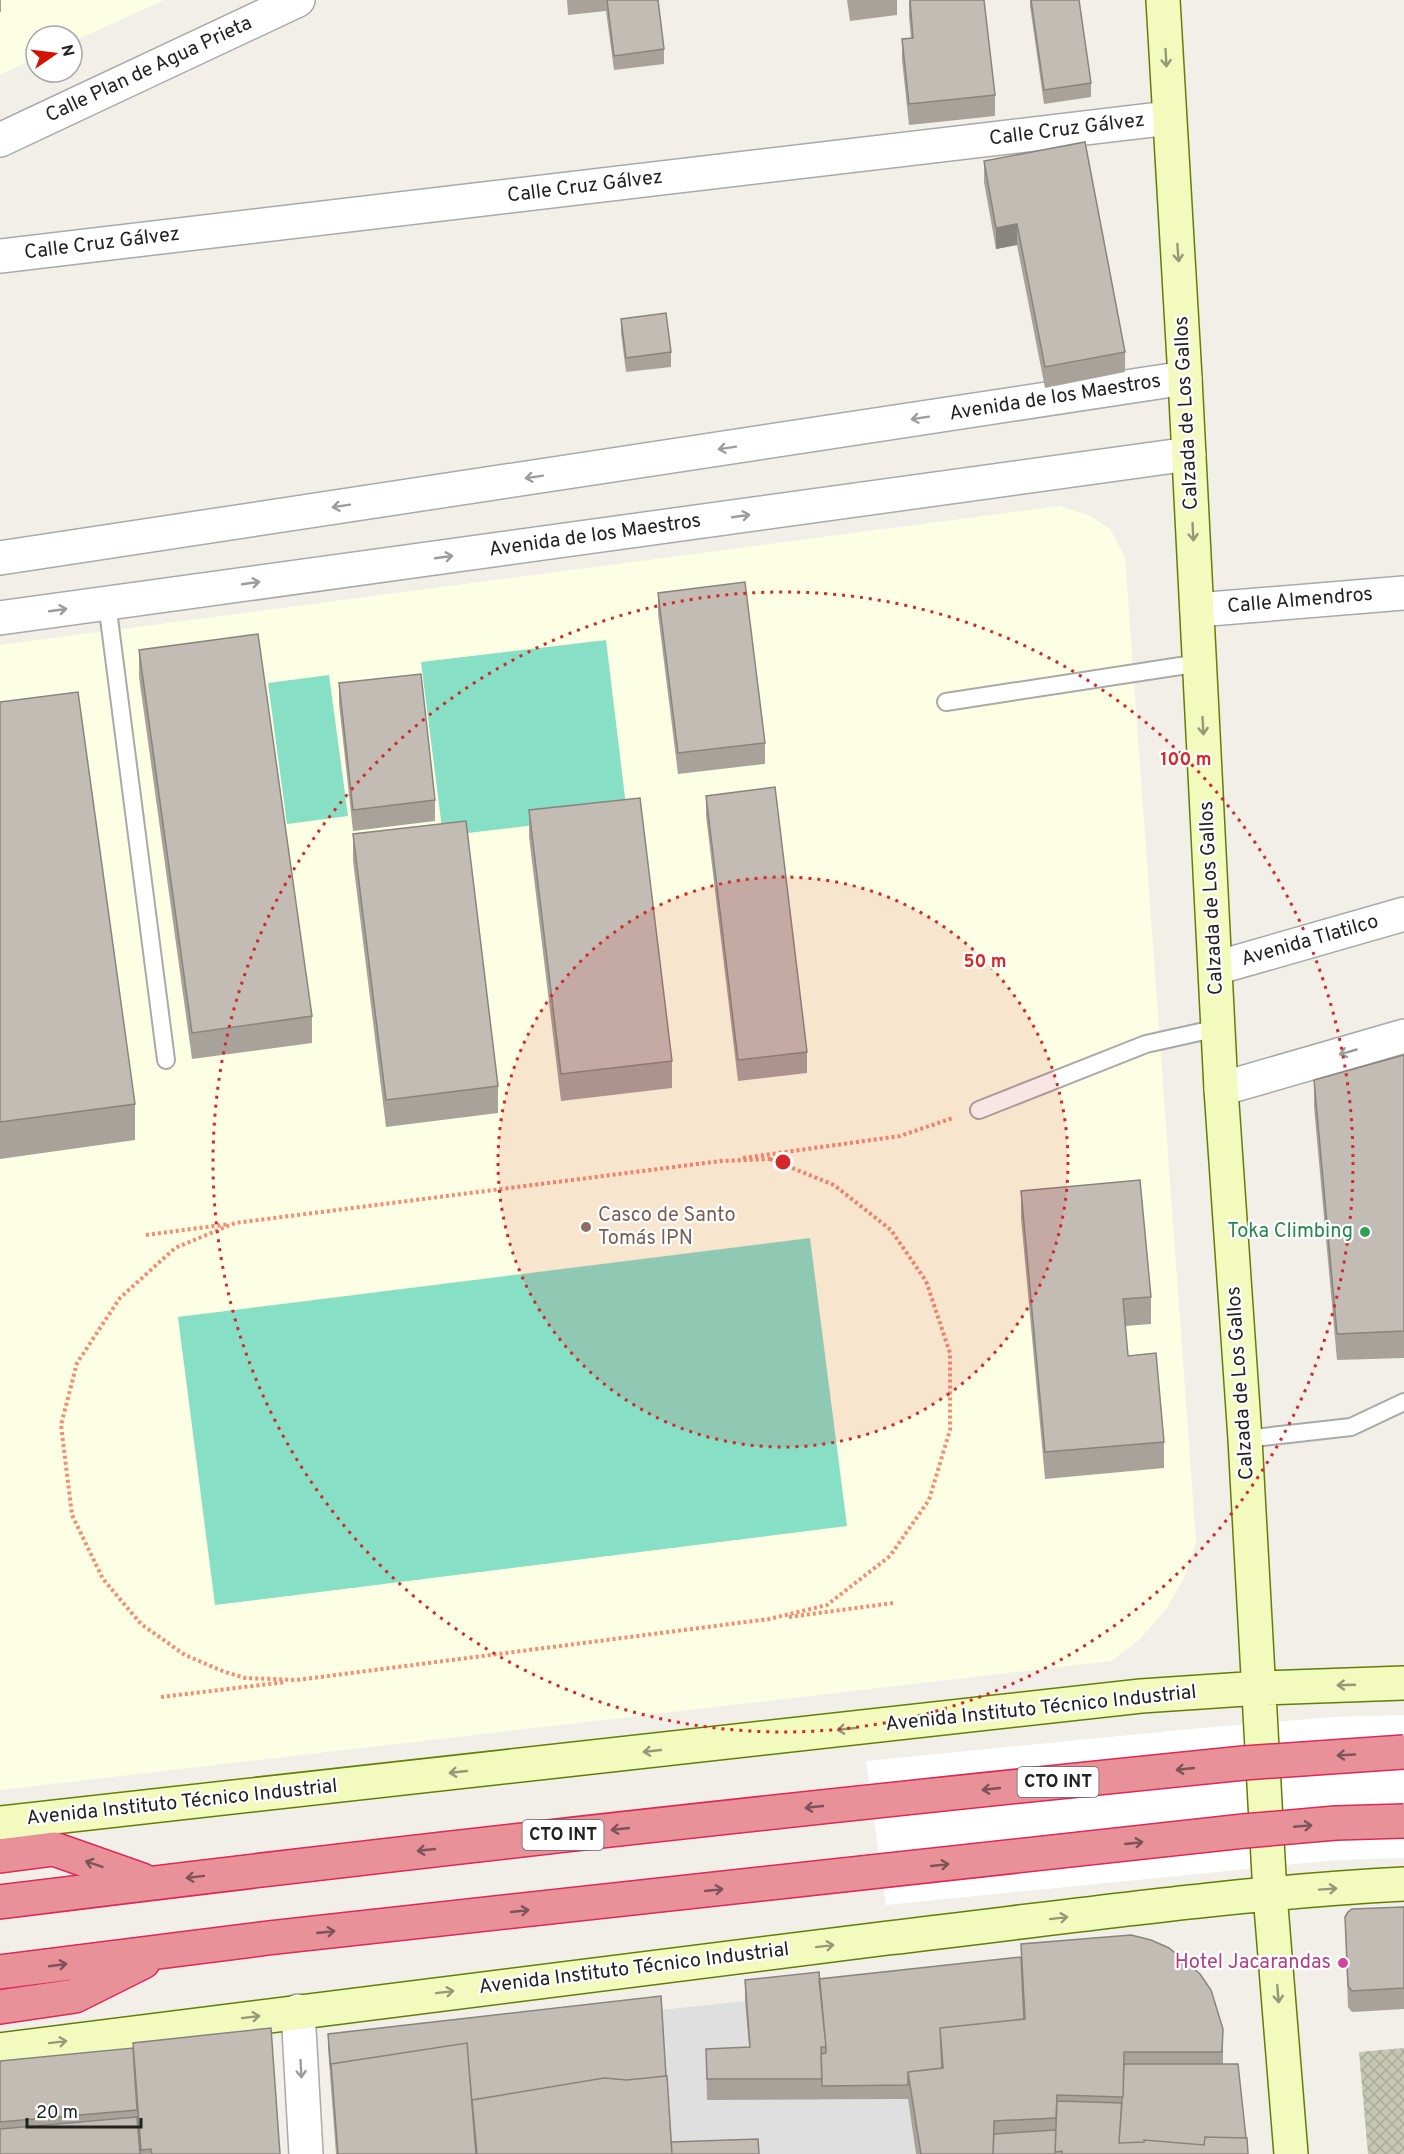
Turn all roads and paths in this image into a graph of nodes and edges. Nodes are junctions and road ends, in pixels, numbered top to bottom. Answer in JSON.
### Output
{"nodes":[{"id":1,"x":298,"y":0,"type":"edge"},
{"id":2,"x":1163,"y":0,"type":"edge"},
{"id":3,"x":1169,"y":118,"type":"junction"},
{"id":4,"x":0,"y":140,"type":"edge"},
{"id":5,"x":0,"y":256,"type":"edge"},
{"id":6,"x":1185,"y":378,"type":"junction"},
{"id":7,"x":1189,"y":454,"type":"junction"},
{"id":8,"x":0,"y":558,"type":"edge"},
{"id":9,"x":1404,"y":593,"type":"edge"},
{"id":10,"x":107,"y":603,"type":"junction"},
{"id":11,"x":1197,"y":610,"type":"junction"},
{"id":12,"x":0,"y":618,"type":"edge"},
{"id":13,"x":1200,"y":663,"type":"junction"},
{"id":14,"x":946,"y":702,"type":"dead end"},
{"id":15,"x":1404,"y":914,"type":"edge"},
{"id":16,"x":1216,"y":968,"type":"junction"},
{"id":17,"x":1218,"y":1028,"type":"junction"},
{"id":18,"x":1404,"y":1036,"type":"edge"},
{"id":19,"x":166,"y":1060,"type":"dead end"},
{"id":20,"x":1221,"y":1089,"type":"junction"},
{"id":21,"x":979,"y":1110,"type":"joint"},
{"id":22,"x":721,"y":1161,"type":"junction"},
{"id":23,"x":235,"y":1223,"type":"junction"},
{"id":24,"x":146,"y":1235,"type":"dead end"},
{"id":25,"x":1404,"y":1402,"type":"edge"},
{"id":26,"x":1245,"y":1439,"type":"junction"},
{"id":27,"x":893,"y":1603,"type":"dead end"},
{"id":28,"x":769,"y":1619,"type":"junction"},
{"id":29,"x":297,"y":1680,"type":"junction"},
{"id":30,"x":1404,"y":1683,"type":"edge"},
{"id":31,"x":1260,"y":1688,"type":"junction"},
{"id":32,"x":161,"y":1697,"type":"dead end"},
{"id":33,"x":1404,"y":1752,"type":"edge"},
{"id":34,"x":1404,"y":1821,"type":"edge"},
{"id":35,"x":0,"y":1823,"type":"edge"},
{"id":36,"x":0,"y":1856,"type":"edge"},
{"id":37,"x":149,"y":1883,"type":"junction"},
{"id":38,"x":1404,"y":1884,"type":"edge"},
{"id":39,"x":1270,"y":1894,"type":"junction"},
{"id":40,"x":0,"y":1902,"type":"edge"},
{"id":41,"x":168,"y":1950,"type":"junction"},
{"id":42,"x":0,"y":1972,"type":"edge"},
{"id":43,"x":0,"y":2007,"type":"edge"},
{"id":44,"x":298,"y":2011,"type":"junction"},
{"id":45,"x":0,"y":2050,"type":"edge"},
{"id":46,"x":306,"y":2154,"type":"edge"},
{"id":47,"x":1291,"y":2154,"type":"edge"}],
"edges":[{"from":1,"to":4,"type":"street","name":"Calle Plan de Agua Prieta"},
{"from":2,"to":3,"type":"main road","name":"Calzada de Los Gallos","one_way":true},
{"from":3,"to":5,"type":"street","name":"Calle Cruz Gálvez"},
{"from":3,"to":6,"type":"main road","name":"Calzada de Los Gallos","one_way":true},
{"from":6,"to":7,"type":"main road","name":"Calzada de Los Gallos"},
{"from":6,"to":8,"type":"street","name":"Avenida de los Maestros","one_way":true},
{"from":10,"to":7,"type":"street","name":"Avenida de los Maestros","one_way":true},
{"from":7,"to":11,"type":"main road","name":"Calzada de Los Gallos","one_way":true},
{"from":9,"to":11,"type":"street","name":"Calle Almendros"},
{"from":12,"to":10,"type":"street","name":"Avenida de los Maestros","one_way":true},
{"from":10,"to":19,"type":"lane"},
{"from":11,"to":13,"type":"main road","name":"Calzada de Los Gallos"},
{"from":13,"to":14,"type":"lane"},
{"from":13,"to":16,"type":"main road","name":"Calzada de Los Gallos","one_way":true},
{"from":15,"to":16,"type":"street","name":"Avenida Tlatilco"},
{"from":16,"to":17,"type":"main road","name":"Calzada de Los Gallos"},
{"from":17,"to":20,"type":"main road","name":"Calzada de Los Gallos"},
{"from":17,"to":21,"type":"lane"},
{"from":18,"to":20,"type":"street","one_way":true},
{"from":20,"to":26,"type":"main road","name":"Calzada de Los Gallos"},
{"from":21,"to":22,"type":"path"},
{"from":22,"to":23,"type":"path"},
{"from":22,"to":28,"type":"path"},
{"from":23,"to":24,"type":"path"},
{"from":23,"to":29,"type":"path"},
{"from":25,"to":26,"type":"lane"},
{"from":26,"to":31,"type":"main road","name":"Calzada de Los Gallos"},
{"from":27,"to":28,"type":"path"},
{"from":28,"to":29,"type":"path"},
{"from":29,"to":32,"type":"path"},
{"from":30,"to":31,"type":"main road","name":"Avenida Instituto Técnico Industrial","one_way":true},
{"from":31,"to":35,"type":"main road","name":"Avenida Instituto Técnico Industrial","one_way":true},
{"from":31,"to":39,"type":"main road","name":"Calzada de Los Gallos"},
{"from":33,"to":37,"type":"highway","number":"CTO INT","one_way":true,"bridge":true},
{"from":41,"to":34,"type":"highway","one_way":true,"bridge":true},
{"from":37,"to":36,"type":"highway","one_way":true},
{"from":37,"to":40,"type":"highway","number":"CTO INT"},
{"from":39,"to":38,"type":"main road","name":"Avenida Instituto Técnico Industrial","one_way":true},
{"from":44,"to":39,"type":"main road","name":"Avenida Instituto Técnico Industrial","one_way":true},
{"from":39,"to":47,"type":"main road","name":"Calzada de Los Gallos","one_way":true},
{"from":42,"to":41,"type":"highway","one_way":true},
{"from":41,"to":43,"type":"highway"},
{"from":45,"to":44,"type":"main road","name":"Avenida Instituto Técnico Industrial","one_way":true},
{"from":44,"to":46,"type":"street","one_way":true}]}
